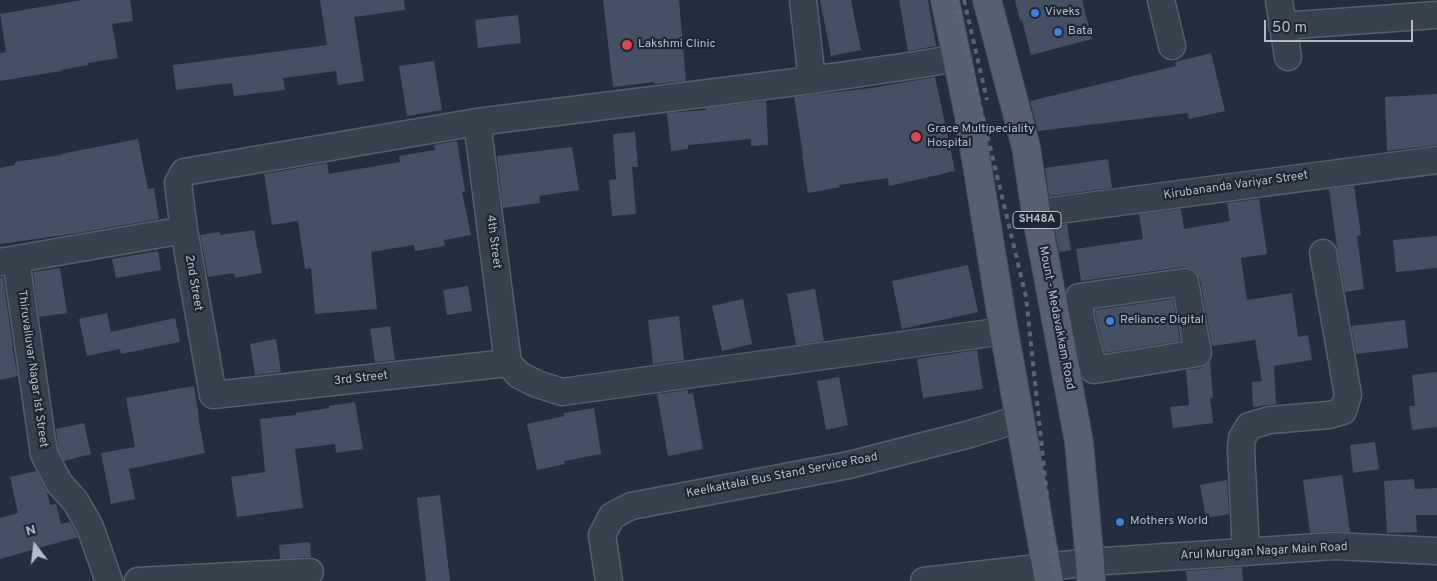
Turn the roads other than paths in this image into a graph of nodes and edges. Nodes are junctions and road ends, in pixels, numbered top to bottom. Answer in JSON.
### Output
{"nodes":[{"id":1,"x":803,"y":0,"type":"edge"},
{"id":2,"x":945,"y":0,"type":"edge"},
{"id":3,"x":987,"y":0,"type":"edge"},
{"id":4,"x":1161,"y":0,"type":"edge"},
{"id":5,"x":1279,"y":0,"type":"edge"},
{"id":6,"x":1437,"y":15,"type":"edge"},
{"id":7,"x":1282,"y":26,"type":"junction"},
{"id":8,"x":1172,"y":46,"type":"dead end"},
{"id":9,"x":1288,"y":57,"type":"dead end"},
{"id":10,"x":958,"y":58,"type":"junction"},
{"id":11,"x":812,"y":80,"type":"junction"},
{"id":12,"x":477,"y":122,"type":"junction"},
{"id":13,"x":1437,"y":160,"type":"edge"},
{"id":14,"x":1036,"y":213,"type":"junction"},
{"id":15,"x":184,"y":230,"type":"junction"},
{"id":16,"x":1322,"y":253,"type":"dead end"},
{"id":17,"x":8,"y":261,"type":"edge"},
{"id":18,"x":1069,"y":322,"type":"junction"},
{"id":19,"x":1004,"y":331,"type":"junction"},
{"id":20,"x":508,"y":363,"type":"junction"},
{"id":21,"x":213,"y":395,"type":"joint"},
{"id":22,"x":1020,"y":419,"type":"junction"},
{"id":23,"x":1437,"y":550,"type":"edge"},
{"id":24,"x":1246,"y":552,"type":"junction"},
{"id":25,"x":1091,"y":571,"type":"edge"},
{"id":26,"x":310,"y":572,"type":"dead end"},
{"id":27,"x":1048,"y":574,"type":"edge"},
{"id":28,"x":109,"y":581,"type":"edge"},
{"id":29,"x":138,"y":581,"type":"edge"},
{"id":30,"x":609,"y":581,"type":"edge"},
{"id":31,"x":924,"y":581,"type":"edge"}],
"edges":[{"from":1,"to":11,"type":"street"},
{"from":2,"to":10,"type":"main road"},
{"from":3,"to":14,"type":"main road","name":"Mount - Medavakkam Road","number":"SH48A"},
{"from":4,"to":8,"type":"street"},
{"from":5,"to":7,"type":"street"},
{"from":6,"to":7,"type":"street"},
{"from":7,"to":9,"type":"street"},
{"from":10,"to":11,"type":"street"},
{"from":10,"to":19,"type":"main road"},
{"from":11,"to":12,"type":"street"},
{"from":12,"to":15,"type":"street","name":"2nd Street"},
{"from":12,"to":20,"type":"street","name":"4th Street"},
{"from":13,"to":14,"type":"street","name":"Kirubananda Variyar Street"},
{"from":14,"to":18,"type":"main road","name":"Mount - Medavakkam Road","number":"SH48A"},
{"from":15,"to":17,"type":"street"},
{"from":15,"to":21,"type":"street","name":"2nd Street"},
{"from":16,"to":24,"type":"street"},
{"from":17,"to":28,"type":"street","name":"Thiruvalluvar Nagar 1st Street"},
{"from":18,"to":18,"type":"street"},
{"from":18,"to":25,"type":"main road","name":"Mount - Medavakkam Road","number":"SH48A"},
{"from":19,"to":20,"type":"street"},
{"from":19,"to":22,"type":"main road"},
{"from":20,"to":21,"type":"street","name":"3rd Street"},
{"from":22,"to":27,"type":"main road"},
{"from":22,"to":30,"type":"street","name":"Keelkattalai Bus Stand Service Road"},
{"from":23,"to":24,"type":"street","name":"Arul Murugan Nagar Main Road"},
{"from":24,"to":25,"type":"street","name":"Arul Murugan Nagar Main Road"},
{"from":25,"to":27,"type":"street","name":"Arul Murugan Nagar Main Road"},
{"from":26,"to":29,"type":"street"},
{"from":27,"to":31,"type":"street","name":"Arul Murugan Nagar Main Road"}]}
